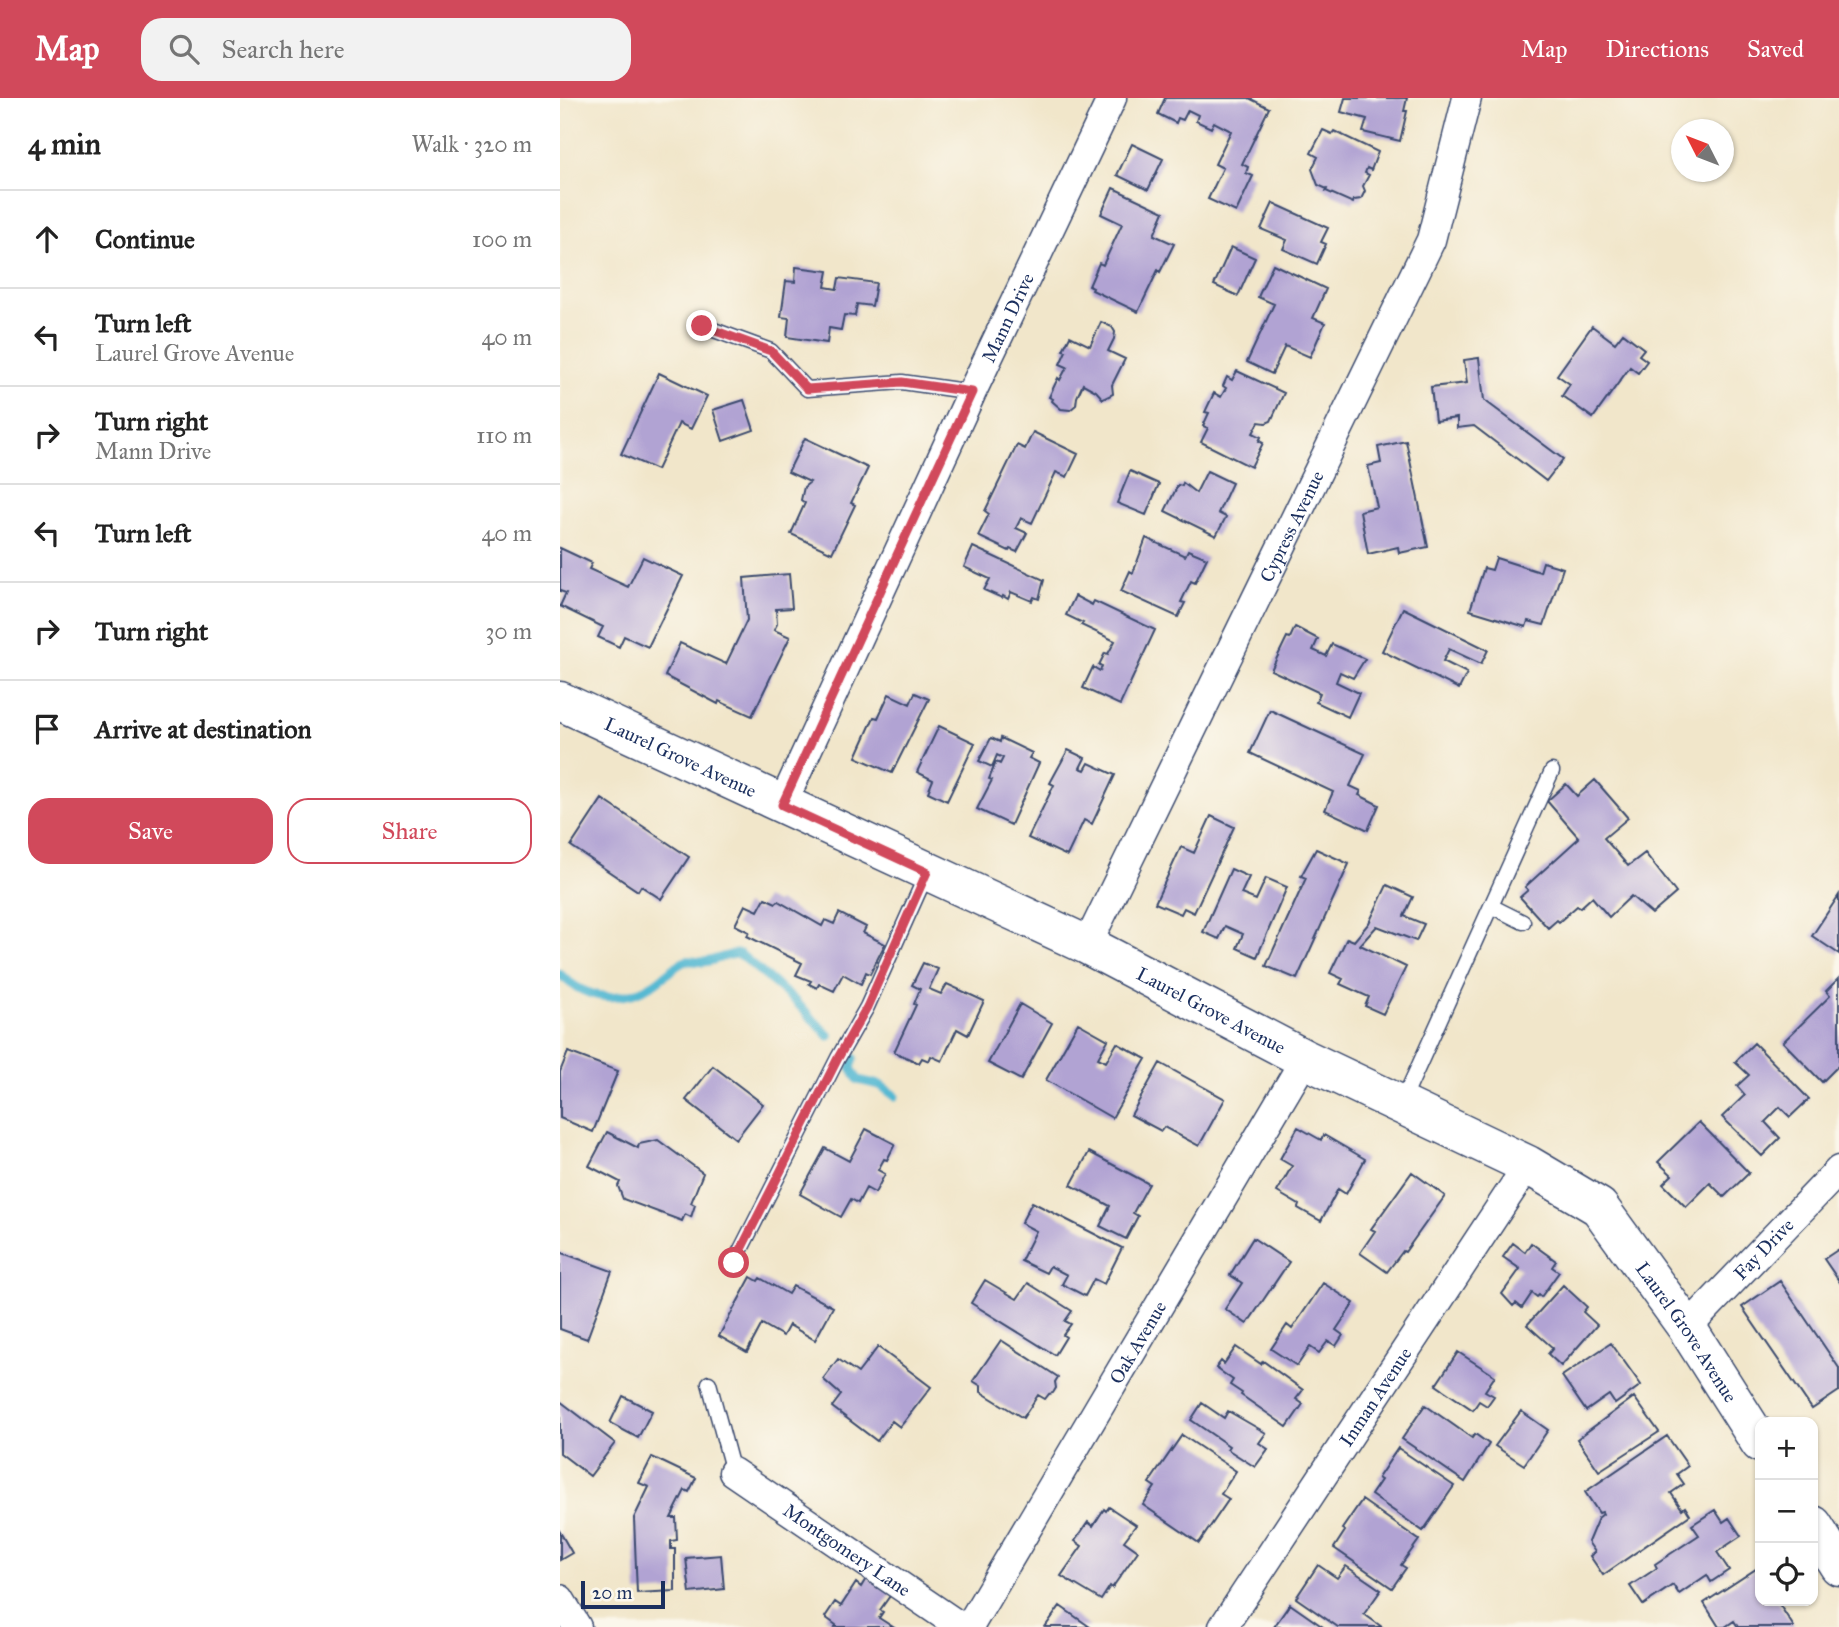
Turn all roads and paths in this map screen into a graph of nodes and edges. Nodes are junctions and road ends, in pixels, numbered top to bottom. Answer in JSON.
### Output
{"nodes":[{"id":1,"x":1112,"y":98,"type":"edge"},
{"id":2,"x":1467,"y":98,"type":"edge"},
{"id":3,"x":702,"y":326,"type":"dead end"},
{"id":4,"x":972,"y":392,"type":"junction"},
{"id":5,"x":560,"y":701,"type":"edge"},
{"id":6,"x":1552,"y":771,"type":"dead end"},
{"id":7,"x":782,"y":805,"type":"junction"},
{"id":8,"x":927,"y":872,"type":"junction"},
{"id":9,"x":1491,"y":906,"type":"junction"},
{"id":10,"x":1524,"y":922,"type":"dead end"},
{"id":11,"x":1087,"y":946,"type":"junction"},
{"id":12,"x":1305,"y":1059,"type":"junction"},
{"id":13,"x":1402,"y":1105,"type":"junction"},
{"id":14,"x":1528,"y":1165,"type":"junction"},
{"id":15,"x":1839,"y":1170,"type":"edge"},
{"id":16,"x":734,"y":1263,"type":"dead end"},
{"id":17,"x":1687,"y":1328,"type":"junction"},
{"id":18,"x":709,"y":1383,"type":"dead end"},
{"id":19,"x":1755,"y":1435,"type":"edge"},
{"id":20,"x":733,"y":1472,"type":"joint"},
{"id":21,"x":1818,"y":1533,"type":"edge"},
{"id":22,"x":1839,"y":1566,"type":"edge"},
{"id":23,"x":560,"y":1599,"type":"edge"},
{"id":24,"x":577,"y":1627,"type":"edge"},
{"id":25,"x":961,"y":1627,"type":"edge"},
{"id":26,"x":969,"y":1627,"type":"edge"},
{"id":27,"x":1223,"y":1627,"type":"edge"}],
"edges":[{"from":1,"to":4,"type":"street","name":"Mann Drive"},
{"from":2,"to":11,"type":"street","name":"Cypress Avenue"},
{"from":3,"to":4,"type":"lane"},
{"from":4,"to":7,"type":"street","name":"Mann Drive"},
{"from":5,"to":7,"type":"street","name":"Laurel Grove Avenue"},
{"from":6,"to":9,"type":"lane"},
{"from":7,"to":8,"type":"street","name":"Laurel Grove Avenue"},
{"from":8,"to":11,"type":"street","name":"Laurel Grove Avenue"},
{"from":8,"to":16,"type":"lane"},
{"from":9,"to":10,"type":"lane"},
{"from":9,"to":13,"type":"lane"},
{"from":11,"to":12,"type":"street","name":"Laurel Grove Avenue"},
{"from":12,"to":13,"type":"street","name":"Laurel Grove Avenue"},
{"from":12,"to":26,"type":"street","name":"Oak Avenue"},
{"from":13,"to":14,"type":"street","name":"Laurel Grove Avenue"},
{"from":14,"to":17,"type":"street","name":"Laurel Grove Avenue"},
{"from":14,"to":27,"type":"street","name":"Inman Avenue"},
{"from":15,"to":17,"type":"street","name":"Fay Drive"},
{"from":17,"to":19,"type":"street","name":"Laurel Grove Avenue"},
{"from":18,"to":20,"type":"lane"},
{"from":20,"to":25,"type":"street","name":"Montgomery Lane"},
{"from":21,"to":22,"type":"street"},
{"from":23,"to":24,"type":"street"}]}
